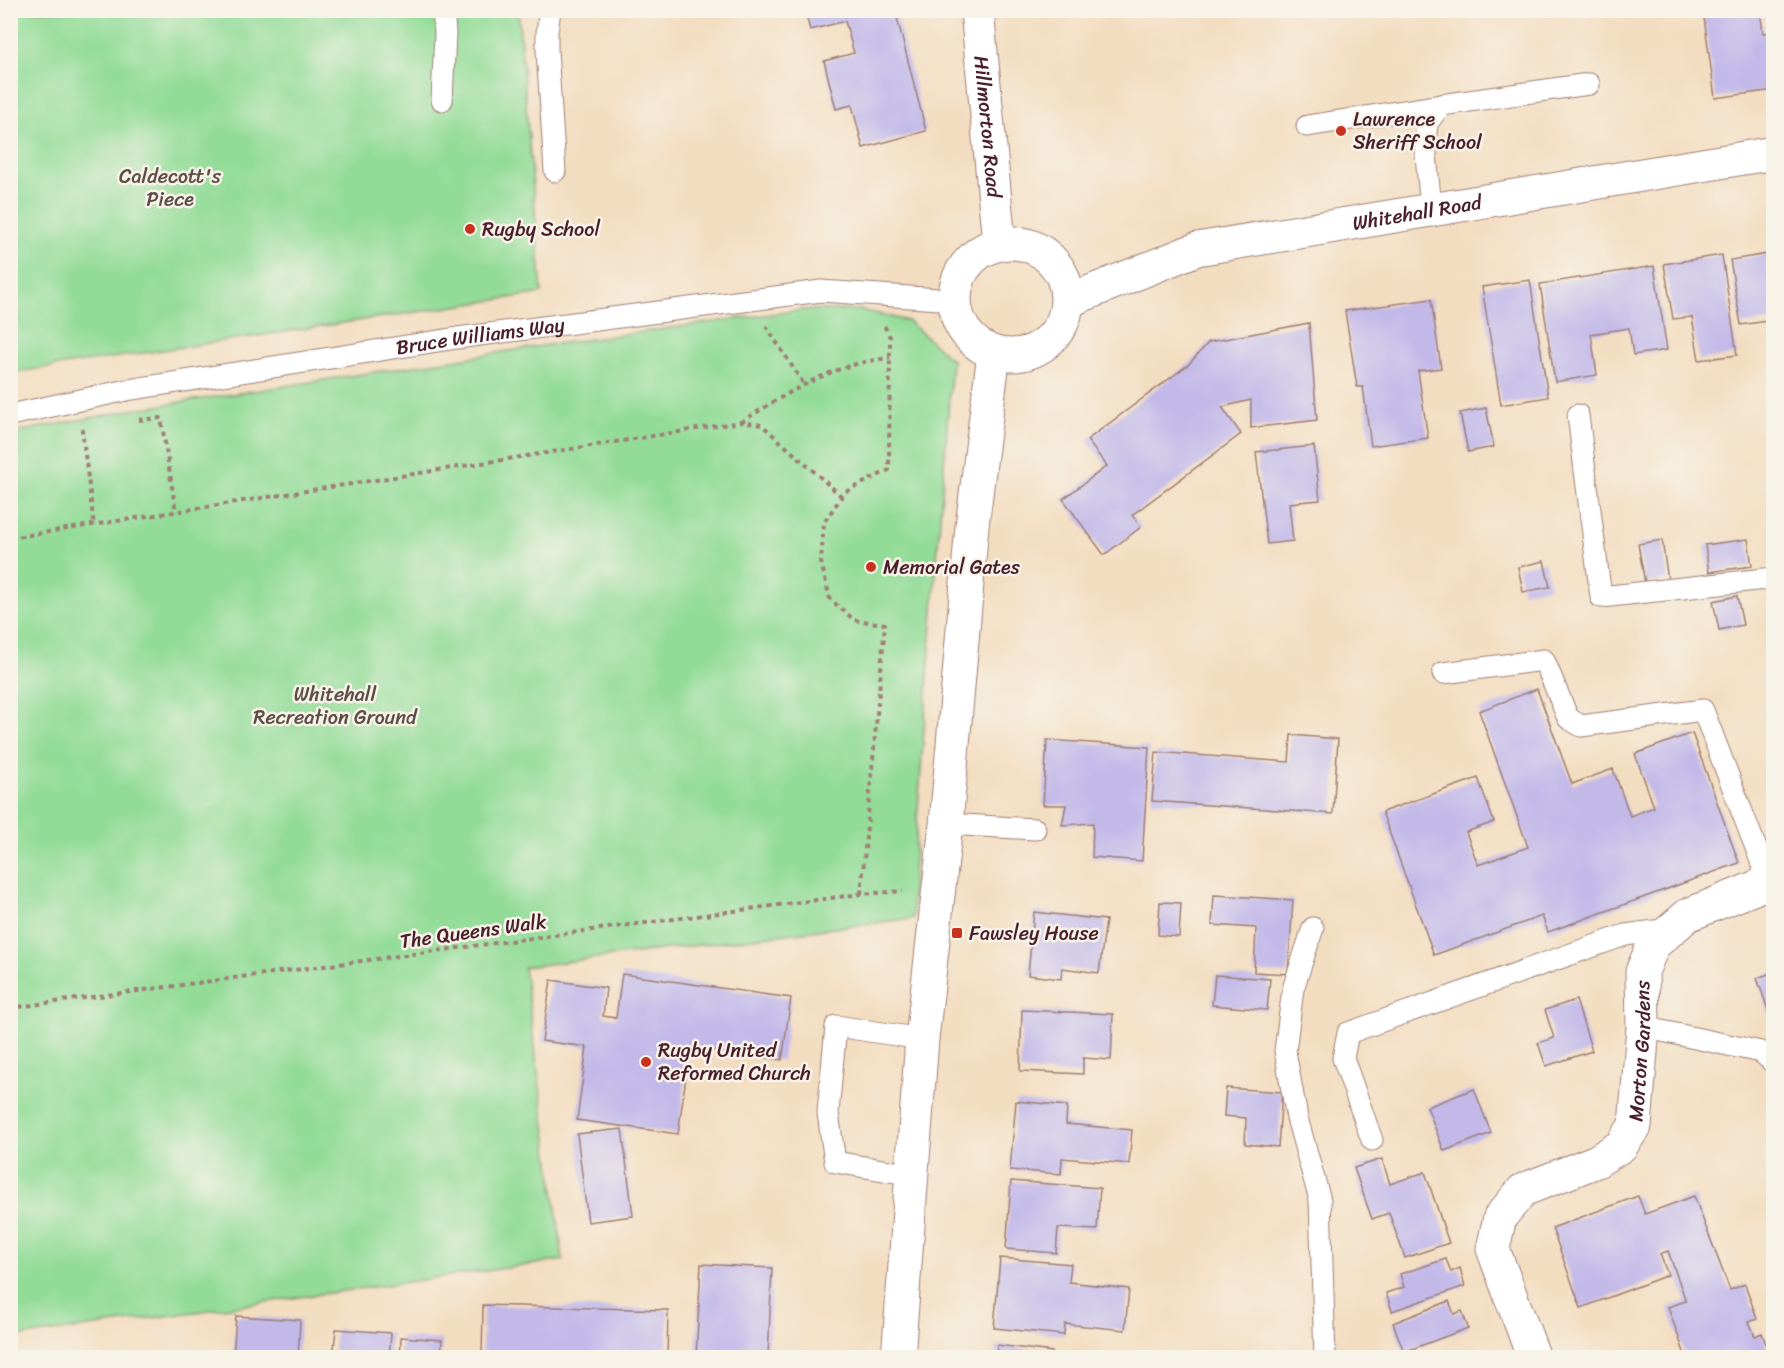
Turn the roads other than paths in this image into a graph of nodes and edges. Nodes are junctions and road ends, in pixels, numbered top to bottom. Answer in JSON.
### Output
{"nodes":[{"id":1,"x":443,"y":10,"type":"edge"},
{"id":2,"x":550,"y":10,"type":"edge"},
{"id":3,"x":977,"y":10,"type":"edge"},
{"id":4,"x":1589,"y":84,"type":"dead end"},
{"id":5,"x":442,"y":100,"type":"dead end"},
{"id":6,"x":1441,"y":105,"type":"junction"},
{"id":7,"x":1307,"y":126,"type":"dead end"},
{"id":8,"x":1773,"y":153,"type":"edge"},
{"id":9,"x":555,"y":171,"type":"dead end"},
{"id":10,"x":1431,"y":210,"type":"junction"},
{"id":11,"x":999,"y":243,"type":"junction"},
{"id":12,"x":954,"y":300,"type":"junction"},
{"id":13,"x":1068,"y":301,"type":"junction"},
{"id":14,"x":994,"y":353,"type":"junction"},
{"id":15,"x":10,"y":415,"type":"edge"},
{"id":16,"x":1578,"y":416,"type":"dead end"},
{"id":17,"x":1773,"y":578,"type":"edge"},
{"id":18,"x":1443,"y":673,"type":"dead end"},
{"id":19,"x":946,"y":825,"type":"junction"},
{"id":20,"x":1035,"y":829,"type":"dead end"},
{"id":21,"x":1771,"y":881,"type":"edge"},
{"id":22,"x":1314,"y":928,"type":"dead end"},
{"id":23,"x":1671,"y":929,"type":"junction"},
{"id":24,"x":1643,"y":1027,"type":"junction"},
{"id":25,"x":922,"y":1039,"type":"junction"},
{"id":26,"x":1773,"y":1063,"type":"edge"},
{"id":27,"x":1372,"y":1140,"type":"dead end"},
{"id":28,"x":913,"y":1175,"type":"junction"},
{"id":29,"x":898,"y":1358,"type":"edge"},
{"id":30,"x":1325,"y":1358,"type":"edge"},
{"id":31,"x":1534,"y":1358,"type":"edge"}],
"edges":[{"from":1,"to":5,"type":"lane"},
{"from":2,"to":9,"type":"lane"},
{"from":3,"to":11,"type":"main road","name":"Hillmorton Road"},
{"from":4,"to":6,"type":"lane"},
{"from":6,"to":7,"type":"lane"},
{"from":6,"to":10,"type":"lane"},
{"from":8,"to":10,"type":"main road","name":"Whitehall Road"},
{"from":10,"to":13,"type":"main road","name":"Whitehall Road"},
{"from":11,"to":12,"type":"main road"},
{"from":11,"to":13,"type":"main road"},
{"from":12,"to":14,"type":"main road"},
{"from":12,"to":15,"type":"lane","name":"Bruce Williams Way"},
{"from":13,"to":14,"type":"main road"},
{"from":14,"to":19,"type":"main road"},
{"from":16,"to":17,"type":"lane"},
{"from":18,"to":21,"type":"lane"},
{"from":19,"to":20,"type":"lane"},
{"from":19,"to":25,"type":"main road"},
{"from":21,"to":23,"type":"main road","name":"Morton Gardens"},
{"from":22,"to":30,"type":"lane"},
{"from":23,"to":24,"type":"main road","name":"Morton Gardens"},
{"from":23,"to":27,"type":"lane"},
{"from":24,"to":26,"type":"lane"},
{"from":24,"to":31,"type":"main road","name":"Morton Gardens"},
{"from":25,"to":28,"type":"main road"},
{"from":25,"to":28,"type":"lane"},
{"from":28,"to":29,"type":"main road"}]}
